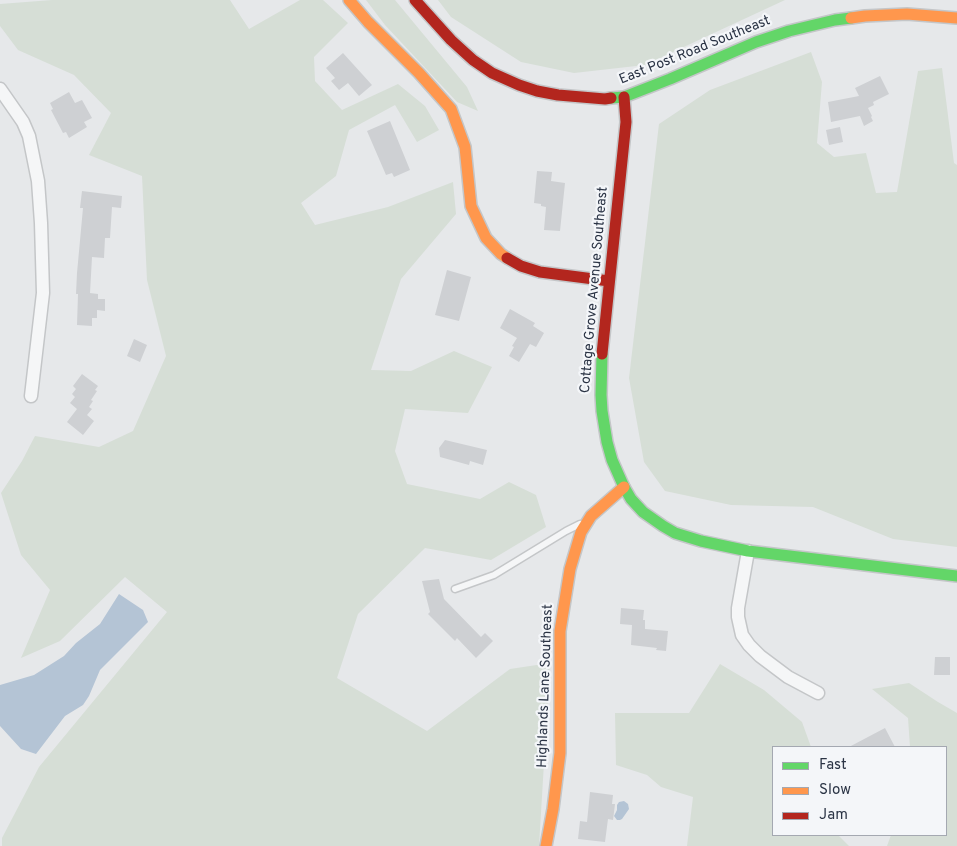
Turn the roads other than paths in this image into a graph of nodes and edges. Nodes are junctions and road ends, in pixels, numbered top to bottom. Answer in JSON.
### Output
{"nodes":[{"id":1,"x":349,"y":0,"type":"edge"},
{"id":2,"x":415,"y":0,"type":"edge"},
{"id":3,"x":957,"y":18,"type":"edge"},
{"id":4,"x":0,"y":88,"type":"edge"},
{"id":5,"x":624,"y":97,"type":"junction"},
{"id":6,"x":609,"y":281,"type":"junction"},
{"id":7,"x":31,"y":396,"type":"dead end"},
{"id":8,"x":624,"y":487,"type":"junction"},
{"id":9,"x":589,"y":520,"type":"junction"},
{"id":10,"x":748,"y":551,"type":"junction"},
{"id":11,"x":957,"y":576,"type":"edge"},
{"id":12,"x":455,"y":590,"type":"dead end"},
{"id":13,"x":818,"y":693,"type":"dead end"},
{"id":14,"x":546,"y":846,"type":"edge"}],
"edges":[{"from":1,"to":6,"type":"main road"},
{"from":2,"to":5,"type":"main road","name":"East Post Road Southeast"},
{"from":3,"to":5,"type":"main road","name":"East Post Road Southeast"},
{"from":4,"to":7,"type":"street"},
{"from":5,"to":6,"type":"main road","name":"Cottage Grove Avenue Southeast"},
{"from":6,"to":8,"type":"main road","name":"Cottage Grove Avenue Southeast"},
{"from":8,"to":9,"type":"main road","name":"Highlands Lane Southeast"},
{"from":8,"to":10,"type":"main road","name":"Cottage Grove Avenue Southeast"},
{"from":9,"to":12,"type":"lane"},
{"from":9,"to":14,"type":"main road","name":"Highlands Lane Southeast"},
{"from":10,"to":11,"type":"main road","name":"Cottage Grove Avenue Southeast"},
{"from":10,"to":13,"type":"street"}]}
